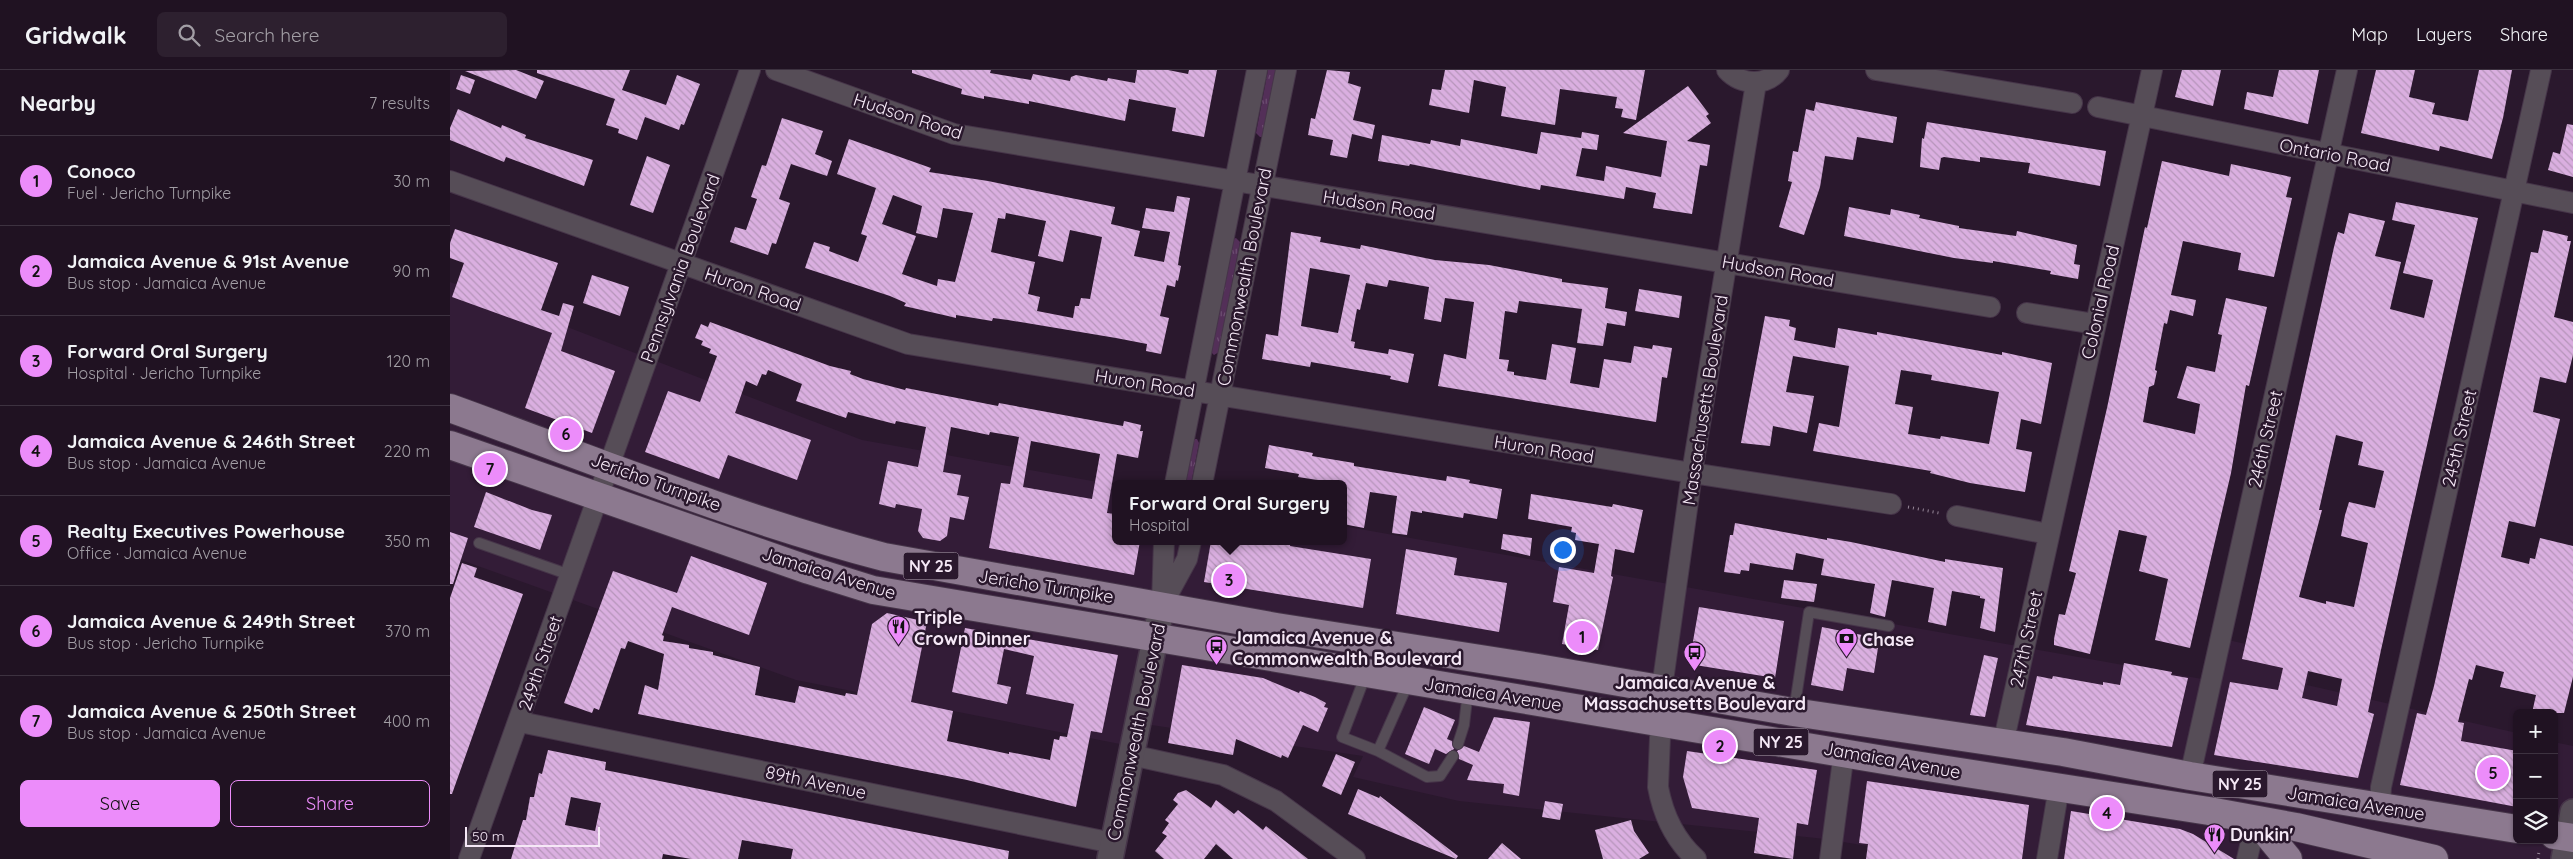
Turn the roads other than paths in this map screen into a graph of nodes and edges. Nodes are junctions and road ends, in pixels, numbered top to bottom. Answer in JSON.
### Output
{"nodes":[{"id":1,"x":750,"y":70,"type":"edge"},
{"id":2,"x":776,"y":70,"type":"edge"},
{"id":3,"x":1257,"y":70,"type":"edge"},
{"id":4,"x":1286,"y":70,"type":"edge"},
{"id":5,"x":1727,"y":70,"type":"edge"},
{"id":6,"x":1779,"y":70,"type":"edge"},
{"id":7,"x":1876,"y":70,"type":"edge"},
{"id":8,"x":2152,"y":70,"type":"edge"},
{"id":9,"x":2347,"y":70,"type":"edge"},
{"id":10,"x":2541,"y":70,"type":"edge"},
{"id":11,"x":1756,"y":83,"type":"junction"},
{"id":12,"x":2072,"y":103,"type":"dead end"},
{"id":13,"x":2098,"y":107,"type":"dead end"},
{"id":14,"x":2142,"y":116,"type":"junction"},
{"id":15,"x":2328,"y":154,"type":"junction"},
{"id":16,"x":450,"y":181,"type":"edge"},
{"id":17,"x":1235,"y":181,"type":"junction"},
{"id":18,"x":1263,"y":186,"type":"junction"},
{"id":19,"x":2514,"y":191,"type":"junction"},
{"id":20,"x":2573,"y":203,"type":"edge"},
{"id":21,"x":1727,"y":263,"type":"junction"},
{"id":22,"x":681,"y":264,"type":"junction"},
{"id":23,"x":1990,"y":307,"type":"dead end"},
{"id":24,"x":2027,"y":313,"type":"dead end"},
{"id":25,"x":2095,"y":324,"type":"junction"},
{"id":26,"x":1194,"y":391,"type":"junction"},
{"id":27,"x":1220,"y":395,"type":"junction"},
{"id":28,"x":450,"y":408,"type":"edge"},
{"id":29,"x":450,"y":445,"type":"edge"},
{"id":30,"x":608,"y":465,"type":"junction"},
{"id":31,"x":1692,"y":474,"type":"junction"},
{"id":32,"x":1176,"y":480,"type":"edge"},
{"id":33,"x":1203,"y":480,"type":"edge"},
{"id":34,"x":598,"y":496,"type":"junction"},
{"id":35,"x":1891,"y":504,"type":"road end"},
{"id":36,"x":1957,"y":516,"type":"road end"},
{"id":37,"x":2048,"y":534,"type":"junction"},
{"id":38,"x":479,"y":543,"type":"dead end"},
{"id":39,"x":1164,"y":545,"type":"edge"},
{"id":40,"x":1190,"y":545,"type":"edge"},
{"id":41,"x":570,"y":575,"type":"junction"},
{"id":42,"x":1162,"y":605,"type":"junction"},
{"id":43,"x":1889,"y":626,"type":"dead end"},
{"id":44,"x":1155,"y":638,"type":"junction"},
{"id":45,"x":1367,"y":673,"type":"junction"},
{"id":46,"x":1409,"y":680,"type":"junction"},
{"id":47,"x":1662,"y":688,"type":"junction"},
{"id":48,"x":1468,"y":690,"type":"junction"},
{"id":49,"x":1794,"y":712,"type":"junction"},
{"id":50,"x":520,"y":722,"type":"junction"},
{"id":51,"x":1660,"y":722,"type":"junction"},
{"id":52,"x":1458,"y":744,"type":"dead end"},
{"id":53,"x":2003,"y":744,"type":"junction"},
{"id":54,"x":1378,"y":751,"type":"junction"},
{"id":55,"x":1844,"y":752,"type":"junction"},
{"id":56,"x":1131,"y":755,"type":"junction"},
{"id":57,"x":1453,"y":756,"type":"dead end"},
{"id":58,"x":1902,"y":762,"type":"junction"},
{"id":59,"x":2190,"y":776,"type":"junction"},
{"id":60,"x":2059,"y":787,"type":"junction"},
{"id":61,"x":2291,"y":792,"type":"junction"},
{"id":62,"x":2380,"y":806,"type":"junction"},
{"id":63,"x":2183,"y":807,"type":"junction"},
{"id":64,"x":2256,"y":820,"type":"junction"},
{"id":65,"x":2513,"y":827,"type":"edge"},
{"id":66,"x":1111,"y":851,"type":"edge"},
{"id":67,"x":2384,"y":854,"type":"edge"},
{"id":68,"x":469,"y":859,"type":"edge"},
{"id":69,"x":1355,"y":859,"type":"edge"},
{"id":70,"x":1696,"y":859,"type":"edge"},
{"id":71,"x":1830,"y":859,"type":"edge"},
{"id":72,"x":2047,"y":859,"type":"edge"},
{"id":73,"x":2247,"y":859,"type":"edge"},
{"id":74,"x":2288,"y":859,"type":"edge"},
{"id":75,"x":2434,"y":859,"type":"edge"}],
"edges":[{"from":1,"to":22,"type":"street","name":"Pennsylvania Boulevard"},
{"from":2,"to":17,"type":"street","name":"Hudson Road"},
{"from":3,"to":17,"type":"street","name":"Commonwealth Boulevard"},
{"from":4,"to":18,"type":"street","name":"Commonwealth Boulevard"},
{"from":5,"to":11,"type":"street"},
{"from":6,"to":11,"type":"street"},
{"from":7,"to":12,"type":"street"},
{"from":8,"to":14,"type":"street","name":"Colonial Road"},
{"from":9,"to":15,"type":"street","name":"246th Street"},
{"from":10,"to":19,"type":"street","name":"245th Street"},
{"from":11,"to":21,"type":"street","name":"Massachusetts Boulevard"},
{"from":13,"to":14,"type":"street","name":"Ontario Road"},
{"from":14,"to":15,"type":"street","name":"Ontario Road"},
{"from":14,"to":25,"type":"street","name":"Colonial Road"},
{"from":15,"to":19,"type":"street","name":"Ontario Road"},
{"from":15,"to":59,"type":"street","name":"246th Street"},
{"from":16,"to":22,"type":"street","name":"Huron Road"},
{"from":17,"to":18,"type":"street","name":"Hudson Road"},
{"from":17,"to":26,"type":"street","name":"Commonwealth Boulevard"},
{"from":18,"to":21,"type":"street","name":"Hudson Road"},
{"from":18,"to":27,"type":"street","name":"Commonwealth Boulevard"},
{"from":19,"to":20,"type":"street","name":"Ontario Road"},
{"from":19,"to":62,"type":"street","name":"245th Street"},
{"from":21,"to":23,"type":"street","name":"Hudson Road"},
{"from":21,"to":31,"type":"street","name":"Massachusetts Boulevard"},
{"from":22,"to":26,"type":"street","name":"Huron Road"},
{"from":22,"to":30,"type":"street","name":"Pennsylvania Boulevard"},
{"from":24,"to":25,"type":"street"},
{"from":25,"to":37,"type":"street","name":"Colonial Road"},
{"from":26,"to":27,"type":"street","name":"Huron Road"},
{"from":26,"to":32,"type":"street","name":"Commonwealth Boulevard"},
{"from":27,"to":31,"type":"street","name":"Huron Road"},
{"from":27,"to":33,"type":"street","name":"Commonwealth Boulevard"},
{"from":28,"to":30,"type":"main road","name":"Jericho Turnpike","number":"NY 25"},
{"from":29,"to":34,"type":"main road","name":"Jamaica Avenue","number":"NY 25"},
{"from":30,"to":34,"type":"street","name":"249th Street"},
{"from":30,"to":42,"type":"main road","name":"Jericho Turnpike","number":"NY 25"},
{"from":31,"to":35,"type":"street","name":"Huron Road"},
{"from":31,"to":47,"type":"street","name":"Massachusetts Boulevard"},
{"from":34,"to":41,"type":"street","name":"249th Street"},
{"from":34,"to":44,"type":"main road","name":"Jamaica Avenue","number":"NY 25"},
{"from":36,"to":37,"type":"street"},
{"from":37,"to":53,"type":"street","name":"247th Street"},
{"from":38,"to":41,"type":"lane"},
{"from":39,"to":42,"type":"street","name":"Commonwealth Boulevard"},
{"from":40,"to":42,"type":"street","name":"Commonwealth Boulevard"},
{"from":41,"to":50,"type":"street","name":"249th Street"},
{"from":42,"to":44,"type":"street","name":"Commonwealth Boulevard"},
{"from":42,"to":47,"type":"main road","name":"Jericho Turnpike","number":"NY 25"},
{"from":43,"to":49,"type":"lane"},
{"from":44,"to":45,"type":"main road","name":"Jamaica Avenue","number":"NY 25"},
{"from":44,"to":56,"type":"street","name":"Commonwealth Boulevard"},
{"from":45,"to":46,"type":"main road","name":"Jamaica Avenue","number":"NY 25"},
{"from":45,"to":54,"type":"lane"},
{"from":46,"to":48,"type":"main road","name":"Jamaica Avenue","number":"NY 25"},
{"from":46,"to":54,"type":"lane"},
{"from":47,"to":49,"type":"main road","name":"Jamaica Avenue","number":"NY 25"},
{"from":47,"to":51,"type":"street","name":"Massachusetts Boulevard"},
{"from":48,"to":51,"type":"main road","name":"Jamaica Avenue","number":"NY 25"},
{"from":48,"to":52,"type":"lane"},
{"from":49,"to":53,"type":"main road","name":"Jamaica Avenue","number":"NY 25"},
{"from":50,"to":66,"type":"street","name":"89th Avenue"},
{"from":50,"to":68,"type":"street","name":"249th Street"},
{"from":51,"to":55,"type":"main road","name":"Jamaica Avenue","number":"NY 25"},
{"from":51,"to":70,"type":"street","name":"Massachusetts Boulevard"},
{"from":53,"to":58,"type":"main road"},
{"from":53,"to":59,"type":"main road","name":"Jamaica Avenue","number":"NY 25"},
{"from":54,"to":57,"type":"lane"},
{"from":55,"to":58,"type":"main road","name":"Jamaica Avenue","number":"NY 25"},
{"from":55,"to":71,"type":"street"},
{"from":56,"to":66,"type":"street","name":"Commonwealth Boulevard"},
{"from":56,"to":69,"type":"street"},
{"from":58,"to":60,"type":"main road","name":"Jamaica Avenue","number":"NY 25"},
{"from":59,"to":61,"type":"main road","name":"Jamaica Avenue","number":"NY 25"},
{"from":59,"to":63,"type":"main road","name":"246th Street"},
{"from":60,"to":63,"type":"main road","name":"Jamaica Avenue","number":"NY 25"},
{"from":60,"to":72,"type":"street"},
{"from":61,"to":62,"type":"main road","name":"Jamaica Avenue","number":"NY 25"},
{"from":61,"to":64,"type":"main road"},
{"from":62,"to":65,"type":"main road","name":"Jamaica Avenue"},
{"from":62,"to":67,"type":"main road"},
{"from":63,"to":64,"type":"main road","name":"Jamaica Avenue","number":"NY 25"},
{"from":64,"to":67,"type":"main road","name":"Jamaica Avenue"},
{"from":64,"to":73,"type":"street"},
{"from":64,"to":74,"type":"main road","number":"NY 25"},
{"from":67,"to":75,"type":"main road","name":"Jamaica Avenue"}]}
